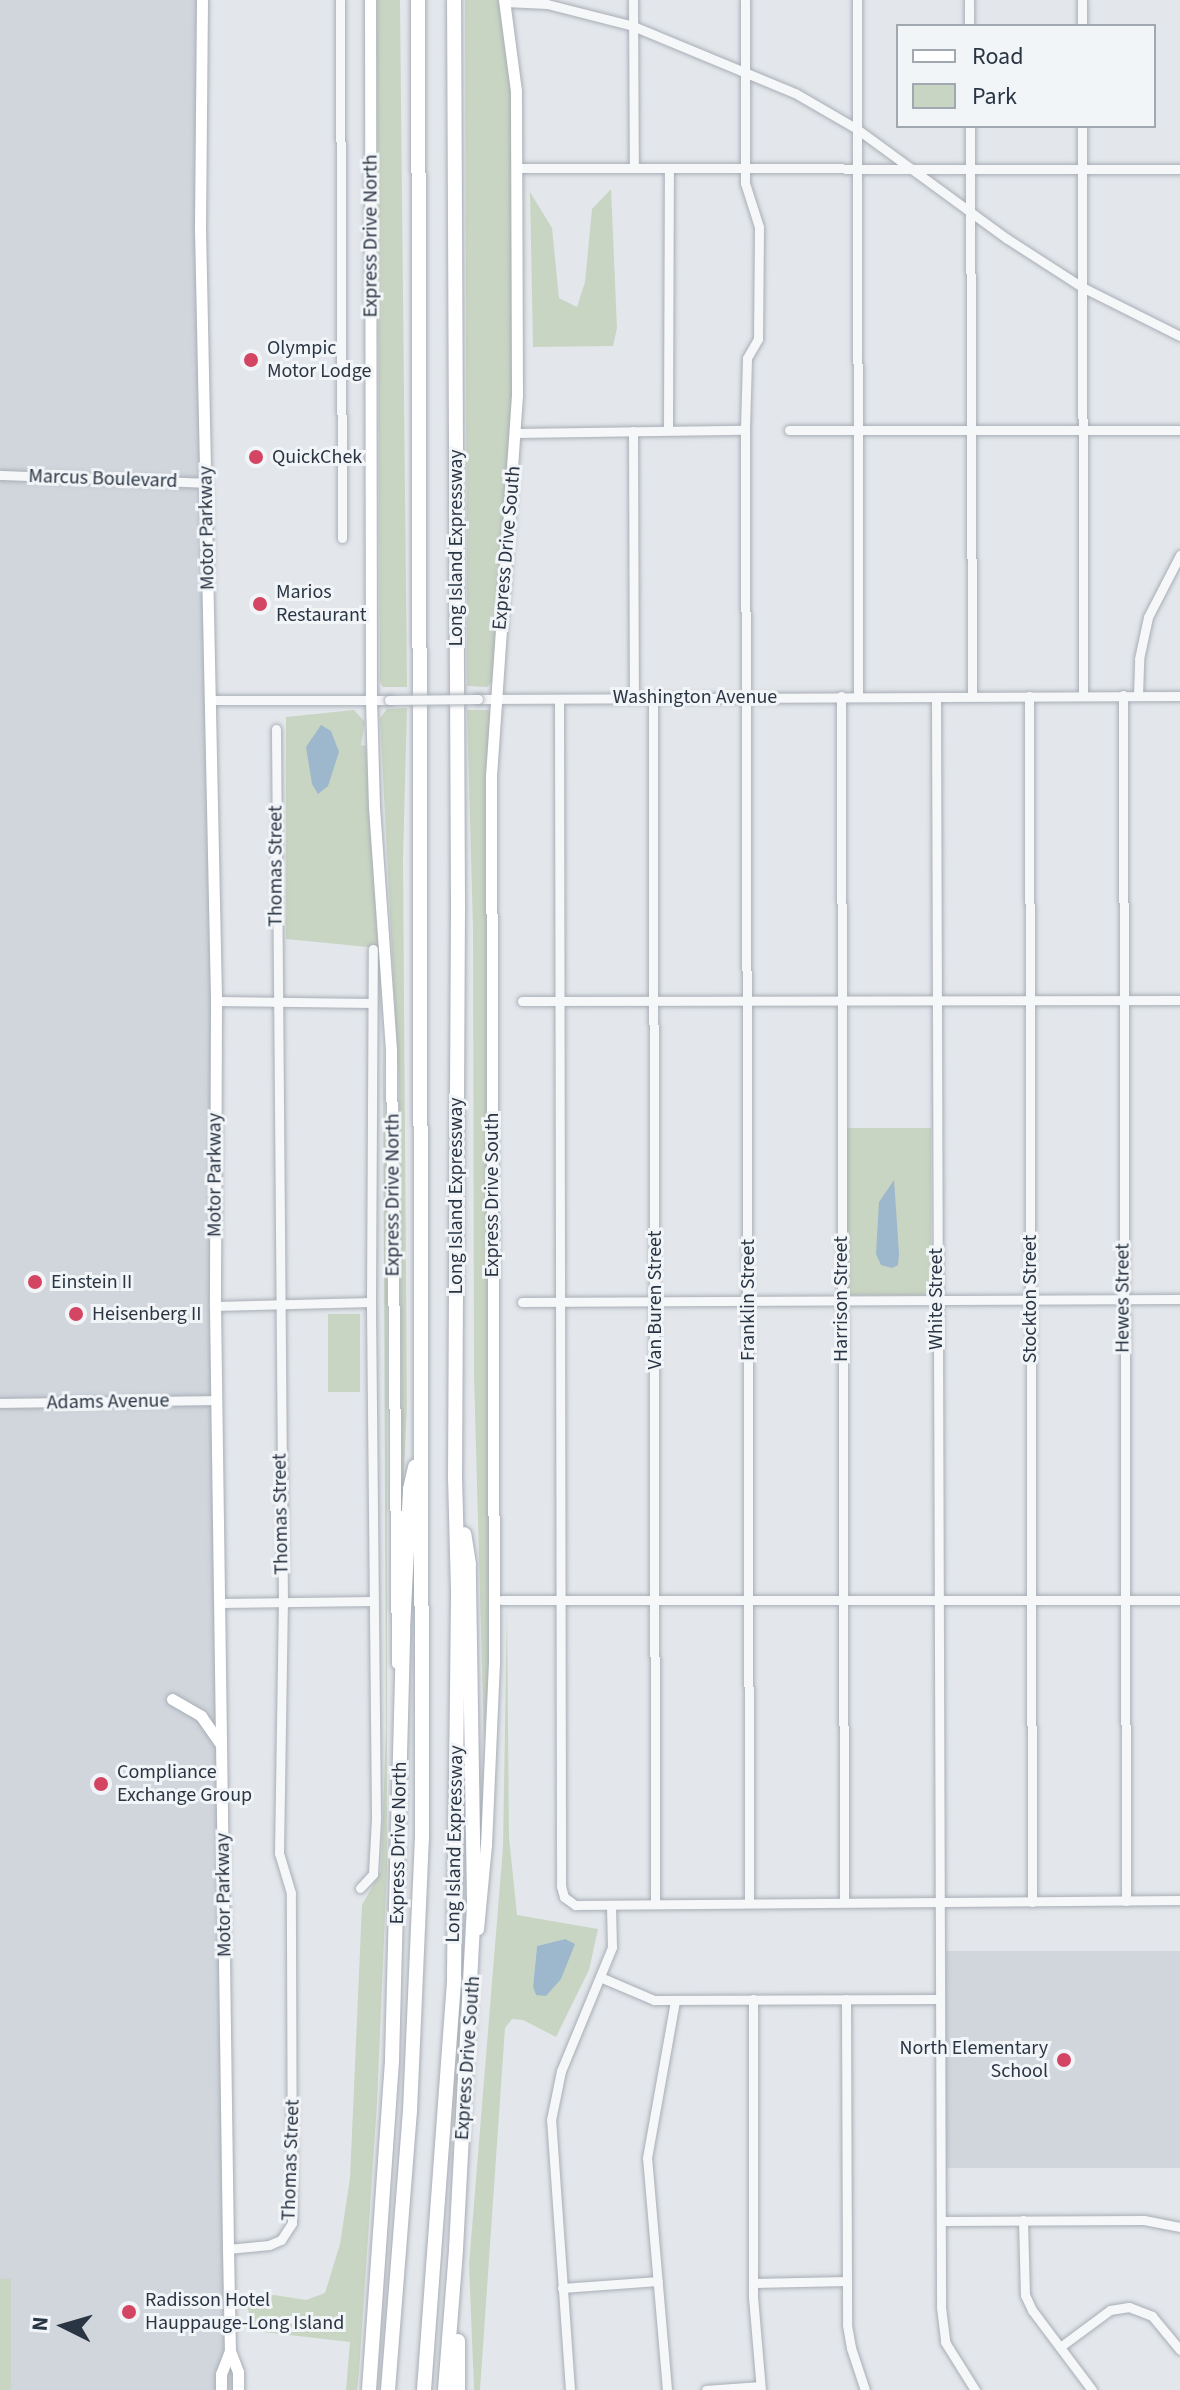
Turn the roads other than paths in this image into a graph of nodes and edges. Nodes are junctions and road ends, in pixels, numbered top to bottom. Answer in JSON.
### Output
{"nodes":[{"id":1,"x":202,"y":0,"type":"edge"},
{"id":2,"x":340,"y":0,"type":"edge"},
{"id":3,"x":370,"y":0,"type":"edge"},
{"id":4,"x":418,"y":0,"type":"edge"},
{"id":5,"x":455,"y":0,"type":"edge"},
{"id":6,"x":633,"y":0,"type":"edge"},
{"id":7,"x":745,"y":0,"type":"edge"},
{"id":8,"x":857,"y":0,"type":"edge"},
{"id":9,"x":969,"y":0,"type":"edge"},
{"id":10,"x":1082,"y":0,"type":"edge"},
{"id":11,"x":505,"y":1,"type":"edge"},
{"id":12,"x":969,"y":24,"type":"edge"},
{"id":13,"x":1082,"y":24,"type":"edge"},
{"id":14,"x":633,"y":26,"type":"junction"},
{"id":15,"x":746,"y":70,"type":"junction"},
{"id":16,"x":970,"y":128,"type":"edge"},
{"id":17,"x":1082,"y":128,"type":"edge"},
{"id":18,"x":857,"y":129,"type":"junction"},
{"id":19,"x":857,"y":166,"type":"junction"},
{"id":20,"x":634,"y":167,"type":"junction"},
{"id":21,"x":517,"y":168,"type":"junction"},
{"id":22,"x":669,"y":168,"type":"junction"},
{"id":23,"x":745,"y":168,"type":"junction"},
{"id":24,"x":911,"y":168,"type":"junction"},
{"id":25,"x":970,"y":168,"type":"junction"},
{"id":26,"x":1082,"y":168,"type":"junction"},
{"id":27,"x":1180,"y":169,"type":"edge"},
{"id":28,"x":971,"y":211,"type":"junction"},
{"id":29,"x":1082,"y":287,"type":"junction"},
{"id":30,"x":1180,"y":336,"type":"edge"},
{"id":31,"x":668,"y":430,"type":"junction"},
{"id":32,"x":745,"y":430,"type":"junction"},
{"id":33,"x":789,"y":430,"type":"dead end"},
{"id":34,"x":972,"y":430,"type":"junction"},
{"id":35,"x":1083,"y":430,"type":"junction"},
{"id":36,"x":1180,"y":430,"type":"edge"},
{"id":37,"x":633,"y":431,"type":"junction"},
{"id":38,"x":858,"y":431,"type":"junction"},
{"id":39,"x":516,"y":433,"type":"junction"},
{"id":40,"x":0,"y":475,"type":"edge"},
{"id":41,"x":206,"y":483,"type":"junction"},
{"id":42,"x":342,"y":538,"type":"dead end"},
{"id":43,"x":1180,"y":555,"type":"edge"},
{"id":44,"x":1123,"y":695,"type":"junction"},
{"id":45,"x":1138,"y":695,"type":"junction"},
{"id":46,"x":746,"y":696,"type":"junction"},
{"id":47,"x":841,"y":696,"type":"junction"},
{"id":48,"x":972,"y":696,"type":"junction"},
{"id":49,"x":1029,"y":696,"type":"junction"},
{"id":50,"x":1083,"y":696,"type":"junction"},
{"id":51,"x":1180,"y":696,"type":"edge"},
{"id":52,"x":634,"y":697,"type":"junction"},
{"id":53,"x":653,"y":697,"type":"junction"},
{"id":54,"x":858,"y":697,"type":"junction"},
{"id":55,"x":936,"y":697,"type":"junction"},
{"id":56,"x":494,"y":699,"type":"junction"},
{"id":57,"x":559,"y":699,"type":"junction"},
{"id":58,"x":210,"y":700,"type":"junction"},
{"id":59,"x":371,"y":700,"type":"junction"},
{"id":60,"x":276,"y":729,"type":"dead end"},
{"id":61,"x":373,"y":949,"type":"dead end"},
{"id":62,"x":747,"y":1000,"type":"junction"},
{"id":63,"x":841,"y":1000,"type":"junction"},
{"id":64,"x":936,"y":1000,"type":"junction"},
{"id":65,"x":1029,"y":1000,"type":"junction"},
{"id":66,"x":1124,"y":1000,"type":"junction"},
{"id":67,"x":1180,"y":1000,"type":"edge"},
{"id":68,"x":216,"y":1001,"type":"junction"},
{"id":69,"x":522,"y":1001,"type":"dead end"},
{"id":70,"x":560,"y":1001,"type":"junction"},
{"id":71,"x":653,"y":1001,"type":"junction"},
{"id":72,"x":277,"y":1002,"type":"junction"},
{"id":73,"x":372,"y":1003,"type":"junction"},
{"id":74,"x":841,"y":1298,"type":"junction"},
{"id":75,"x":655,"y":1299,"type":"junction"},
{"id":76,"x":748,"y":1299,"type":"junction"},
{"id":77,"x":936,"y":1299,"type":"junction"},
{"id":78,"x":1031,"y":1299,"type":"junction"},
{"id":79,"x":1123,"y":1299,"type":"junction"},
{"id":80,"x":1180,"y":1299,"type":"edge"},
{"id":81,"x":559,"y":1300,"type":"junction"},
{"id":82,"x":371,"y":1302,"type":"junction"},
{"id":83,"x":522,"y":1302,"type":"dead end"},
{"id":84,"x":279,"y":1305,"type":"junction"},
{"id":85,"x":215,"y":1306,"type":"junction"},
{"id":86,"x":217,"y":1400,"type":"junction"},
{"id":87,"x":0,"y":1403,"type":"edge"},
{"id":88,"x":420,"y":1447,"type":"junction"},
{"id":89,"x":455,"y":1479,"type":"junction"},
{"id":90,"x":502,"y":1600,"type":"dead end"},
{"id":91,"x":749,"y":1600,"type":"junction"},
{"id":92,"x":842,"y":1600,"type":"junction"},
{"id":93,"x":1029,"y":1600,"type":"junction"},
{"id":94,"x":1124,"y":1600,"type":"junction"},
{"id":95,"x":1180,"y":1600,"type":"edge"},
{"id":96,"x":374,"y":1601,"type":"junction"},
{"id":97,"x":561,"y":1601,"type":"junction"},
{"id":98,"x":937,"y":1601,"type":"junction"},
{"id":99,"x":654,"y":1602,"type":"junction"},
{"id":100,"x":220,"y":1603,"type":"junction"},
{"id":101,"x":283,"y":1603,"type":"junction"},
{"id":102,"x":172,"y":1699,"type":"dead end"},
{"id":103,"x":401,"y":1721,"type":"junction"},
{"id":104,"x":221,"y":1747,"type":"junction"},
{"id":105,"x":360,"y":1888,"type":"dead end"},
{"id":106,"x":1180,"y":1900,"type":"edge"},
{"id":107,"x":1126,"y":1901,"type":"junction"},
{"id":108,"x":844,"y":1902,"type":"junction"},
{"id":109,"x":941,"y":1902,"type":"junction"},
{"id":110,"x":1032,"y":1902,"type":"junction"},
{"id":111,"x":749,"y":1903,"type":"junction"},
{"id":112,"x":655,"y":1904,"type":"junction"},
{"id":113,"x":611,"y":1905,"type":"junction"},
{"id":114,"x":600,"y":1977,"type":"junction"},
{"id":115,"x":470,"y":1995,"type":"junction"},
{"id":116,"x":753,"y":1999,"type":"junction"},
{"id":117,"x":846,"y":1999,"type":"junction"},
{"id":118,"x":940,"y":1999,"type":"junction"},
{"id":119,"x":675,"y":2001,"type":"junction"},
{"id":120,"x":1023,"y":2220,"type":"junction"},
{"id":121,"x":941,"y":2221,"type":"junction"},
{"id":122,"x":1180,"y":2227,"type":"edge"},
{"id":123,"x":228,"y":2249,"type":"junction"},
{"id":124,"x":456,"y":2249,"type":"junction"},
{"id":125,"x":658,"y":2281,"type":"junction"},
{"id":126,"x":847,"y":2281,"type":"junction"},
{"id":127,"x":753,"y":2283,"type":"junction"},
{"id":128,"x":562,"y":2288,"type":"junction"},
{"id":129,"x":1060,"y":2347,"type":"junction"},
{"id":130,"x":1180,"y":2350,"type":"edge"},
{"id":131,"x":230,"y":2351,"type":"junction"},
{"id":132,"x":760,"y":2388,"type":"edge"},
{"id":133,"x":221,"y":2390,"type":"edge"},
{"id":134,"x":238,"y":2390,"type":"edge"},
{"id":135,"x":369,"y":2390,"type":"edge"},
{"id":136,"x":388,"y":2390,"type":"edge"},
{"id":137,"x":424,"y":2390,"type":"edge"},
{"id":138,"x":445,"y":2390,"type":"edge"},
{"id":139,"x":458,"y":2390,"type":"edge"},
{"id":140,"x":570,"y":2390,"type":"edge"},
{"id":141,"x":667,"y":2390,"type":"edge"},
{"id":142,"x":706,"y":2390,"type":"edge"},
{"id":143,"x":865,"y":2390,"type":"edge"},
{"id":144,"x":975,"y":2390,"type":"edge"},
{"id":145,"x":1092,"y":2390,"type":"edge"}],
"edges":[{"from":1,"to":41,"type":"main road","name":"Motor Parkway"},
{"from":2,"to":42,"type":"street"},
{"from":3,"to":59,"type":"main road","name":"Express Drive North"},
{"from":4,"to":88,"type":"highway","name":"Long Island Expressway"},
{"from":5,"to":89,"type":"highway","name":"Long Island Expressway"},
{"from":6,"to":14,"type":"street"},
{"from":7,"to":15,"type":"street","name":"Franklin Street"},
{"from":8,"to":18,"type":"street"},
{"from":9,"to":12,"type":"street"},
{"from":10,"to":13,"type":"street"},
{"from":11,"to":14,"type":"street"},
{"from":11,"to":21,"type":"main road","name":"Express Drive South"},
{"from":14,"to":15,"type":"street"},
{"from":14,"to":20,"type":"street"},
{"from":15,"to":18,"type":"street"},
{"from":15,"to":23,"type":"street","name":"Franklin Street"},
{"from":16,"to":25,"type":"street"},
{"from":17,"to":26,"type":"street"},
{"from":18,"to":19,"type":"street"},
{"from":18,"to":24,"type":"street"},
{"from":19,"to":23,"type":"street"},
{"from":19,"to":24,"type":"street"},
{"from":19,"to":38,"type":"street"},
{"from":20,"to":21,"type":"street"},
{"from":20,"to":22,"type":"street"},
{"from":21,"to":39,"type":"main road","name":"Express Drive South"},
{"from":22,"to":23,"type":"street"},
{"from":22,"to":31,"type":"street"},
{"from":23,"to":32,"type":"street","name":"Franklin Street"},
{"from":24,"to":25,"type":"street"},
{"from":24,"to":28,"type":"street"},
{"from":25,"to":26,"type":"street"},
{"from":25,"to":28,"type":"street"},
{"from":26,"to":27,"type":"street"},
{"from":26,"to":29,"type":"street"},
{"from":28,"to":29,"type":"street"},
{"from":28,"to":34,"type":"street"},
{"from":29,"to":30,"type":"street"},
{"from":29,"to":35,"type":"street"},
{"from":31,"to":32,"type":"street"},
{"from":31,"to":37,"type":"street"},
{"from":32,"to":46,"type":"street","name":"Franklin Street"},
{"from":33,"to":38,"type":"street"},
{"from":34,"to":35,"type":"street"},
{"from":34,"to":38,"type":"street"},
{"from":34,"to":48,"type":"street"},
{"from":35,"to":36,"type":"street"},
{"from":35,"to":50,"type":"street"},
{"from":37,"to":39,"type":"street"},
{"from":37,"to":52,"type":"street"},
{"from":38,"to":54,"type":"street"},
{"from":39,"to":56,"type":"main road","name":"Express Drive South"},
{"from":40,"to":41,"type":"street","name":"Marcus Boulevard"},
{"from":41,"to":58,"type":"main road","name":"Motor Parkway"},
{"from":43,"to":45,"type":"street"},
{"from":44,"to":45,"type":"street","name":"Washington Avenue"},
{"from":44,"to":50,"type":"street","name":"Washington Avenue"},
{"from":44,"to":66,"type":"street","name":"Hewes Street"},
{"from":45,"to":51,"type":"street","name":"Washington Avenue"},
{"from":46,"to":47,"type":"street","name":"Washington Avenue"},
{"from":46,"to":53,"type":"street","name":"Washington Avenue"},
{"from":46,"to":62,"type":"street","name":"Franklin Street"},
{"from":47,"to":54,"type":"street","name":"Washington Avenue"},
{"from":47,"to":63,"type":"street","name":"Harrison Street"},
{"from":48,"to":49,"type":"street","name":"Washington Avenue"},
{"from":48,"to":55,"type":"street","name":"Washington Avenue"},
{"from":49,"to":50,"type":"street","name":"Washington Avenue"},
{"from":49,"to":65,"type":"street","name":"Stockton Street"},
{"from":52,"to":53,"type":"street","name":"Washington Avenue"},
{"from":52,"to":57,"type":"street","name":"Washington Avenue"},
{"from":53,"to":71,"type":"street","name":"Van Buren Street"},
{"from":54,"to":55,"type":"street","name":"Washington Avenue"},
{"from":55,"to":64,"type":"street","name":"White Street"},
{"from":56,"to":57,"type":"street","name":"Washington Avenue"},
{"from":56,"to":59,"type":"street","name":"Washington Avenue","bridge":true},
{"from":56,"to":115,"type":"main road","name":"Express Drive South"},
{"from":57,"to":70,"type":"street"},
{"from":58,"to":59,"type":"street","name":"Washington Avenue"},
{"from":58,"to":68,"type":"main road","name":"Motor Parkway"},
{"from":59,"to":103,"type":"main road","name":"Express Drive North"},
{"from":60,"to":72,"type":"street","name":"Thomas Street"},
{"from":61,"to":73,"type":"street"},
{"from":62,"to":63,"type":"street"},
{"from":62,"to":71,"type":"street"},
{"from":62,"to":76,"type":"street","name":"Franklin Street"},
{"from":63,"to":64,"type":"street"},
{"from":63,"to":74,"type":"street","name":"Harrison Street"},
{"from":64,"to":65,"type":"street"},
{"from":64,"to":77,"type":"street","name":"White Street"},
{"from":65,"to":66,"type":"street"},
{"from":65,"to":78,"type":"street","name":"Stockton Street"},
{"from":66,"to":67,"type":"street"},
{"from":66,"to":79,"type":"street","name":"Hewes Street"},
{"from":68,"to":72,"type":"street"},
{"from":68,"to":85,"type":"main road","name":"Motor Parkway"},
{"from":69,"to":70,"type":"street"},
{"from":70,"to":71,"type":"street"},
{"from":70,"to":81,"type":"street"},
{"from":71,"to":75,"type":"street","name":"Van Buren Street"},
{"from":72,"to":73,"type":"street"},
{"from":72,"to":84,"type":"street","name":"Thomas Street"},
{"from":73,"to":82,"type":"street"},
{"from":74,"to":76,"type":"street"},
{"from":74,"to":77,"type":"street"},
{"from":74,"to":92,"type":"street","name":"Harrison Street"},
{"from":75,"to":76,"type":"street"},
{"from":75,"to":81,"type":"street"},
{"from":75,"to":99,"type":"street","name":"Van Buren Street"},
{"from":76,"to":91,"type":"street","name":"Franklin Street"},
{"from":77,"to":78,"type":"street"},
{"from":77,"to":98,"type":"street","name":"White Street"},
{"from":78,"to":79,"type":"street"},
{"from":78,"to":93,"type":"street","name":"Stockton Street"},
{"from":79,"to":80,"type":"street"},
{"from":79,"to":94,"type":"street","name":"Hewes Street"},
{"from":81,"to":83,"type":"street"},
{"from":81,"to":97,"type":"street"},
{"from":82,"to":84,"type":"street"},
{"from":82,"to":96,"type":"street"},
{"from":84,"to":85,"type":"street"},
{"from":84,"to":101,"type":"street","name":"Thomas Street"},
{"from":85,"to":86,"type":"main road","name":"Motor Parkway"},
{"from":86,"to":87,"type":"street","name":"Adams Avenue"},
{"from":86,"to":100,"type":"main road","name":"Motor Parkway"},
{"from":88,"to":103,"type":"highway"},
{"from":88,"to":136,"type":"highway","name":"Long Island Expressway"},
{"from":89,"to":115,"type":"highway"},
{"from":89,"to":137,"type":"highway","name":"Long Island Expressway"},
{"from":90,"to":97,"type":"street"},
{"from":91,"to":92,"type":"street"},
{"from":91,"to":99,"type":"street"},
{"from":91,"to":111,"type":"street","name":"Franklin Street"},
{"from":92,"to":98,"type":"street"},
{"from":92,"to":108,"type":"street","name":"Harrison Street"},
{"from":93,"to":94,"type":"street"},
{"from":93,"to":98,"type":"street"},
{"from":93,"to":110,"type":"street","name":"Stockton Street"},
{"from":94,"to":95,"type":"street"},
{"from":94,"to":107,"type":"street","name":"Hewes Street"},
{"from":96,"to":101,"type":"street"},
{"from":96,"to":105,"type":"street"},
{"from":97,"to":99,"type":"street"},
{"from":97,"to":113,"type":"street"},
{"from":98,"to":109,"type":"street","name":"White Street"},
{"from":99,"to":112,"type":"street","name":"Van Buren Street"},
{"from":100,"to":101,"type":"street"},
{"from":100,"to":104,"type":"main road","name":"Motor Parkway"},
{"from":101,"to":123,"type":"street","name":"Thomas Street"},
{"from":102,"to":104,"type":"main road"},
{"from":103,"to":135,"type":"highway","name":"Express Drive North"},
{"from":104,"to":123,"type":"main road","name":"Motor Parkway"},
{"from":106,"to":107,"type":"street"},
{"from":107,"to":110,"type":"street"},
{"from":108,"to":109,"type":"street"},
{"from":108,"to":111,"type":"street"},
{"from":109,"to":110,"type":"street"},
{"from":109,"to":118,"type":"street","name":"White Street"},
{"from":111,"to":112,"type":"street"},
{"from":112,"to":113,"type":"street"},
{"from":113,"to":114,"type":"street"},
{"from":114,"to":119,"type":"street"},
{"from":114,"to":128,"type":"street"},
{"from":115,"to":124,"type":"highway","name":"Express Drive South"},
{"from":116,"to":117,"type":"street"},
{"from":116,"to":119,"type":"street"},
{"from":116,"to":127,"type":"street"},
{"from":117,"to":118,"type":"street"},
{"from":117,"to":126,"type":"street"},
{"from":118,"to":121,"type":"street","name":"White Street"},
{"from":119,"to":125,"type":"street"},
{"from":120,"to":121,"type":"street"},
{"from":120,"to":122,"type":"street"},
{"from":120,"to":129,"type":"street"},
{"from":121,"to":144,"type":"street","name":"White Street"},
{"from":123,"to":131,"type":"main road","name":"Motor Parkway"},
{"from":124,"to":138,"type":"highway","name":"Express Drive South"},
{"from":124,"to":139,"type":"highway"},
{"from":125,"to":128,"type":"street"},
{"from":125,"to":141,"type":"street"},
{"from":126,"to":127,"type":"street"},
{"from":126,"to":143,"type":"street"},
{"from":127,"to":132,"type":"street"},
{"from":128,"to":140,"type":"street"},
{"from":129,"to":130,"type":"street"},
{"from":129,"to":145,"type":"street"},
{"from":131,"to":133,"type":"main road","name":"Motor Parkway"},
{"from":131,"to":134,"type":"main road","name":"Motor Parkway"},
{"from":132,"to":142,"type":"street"}]}
